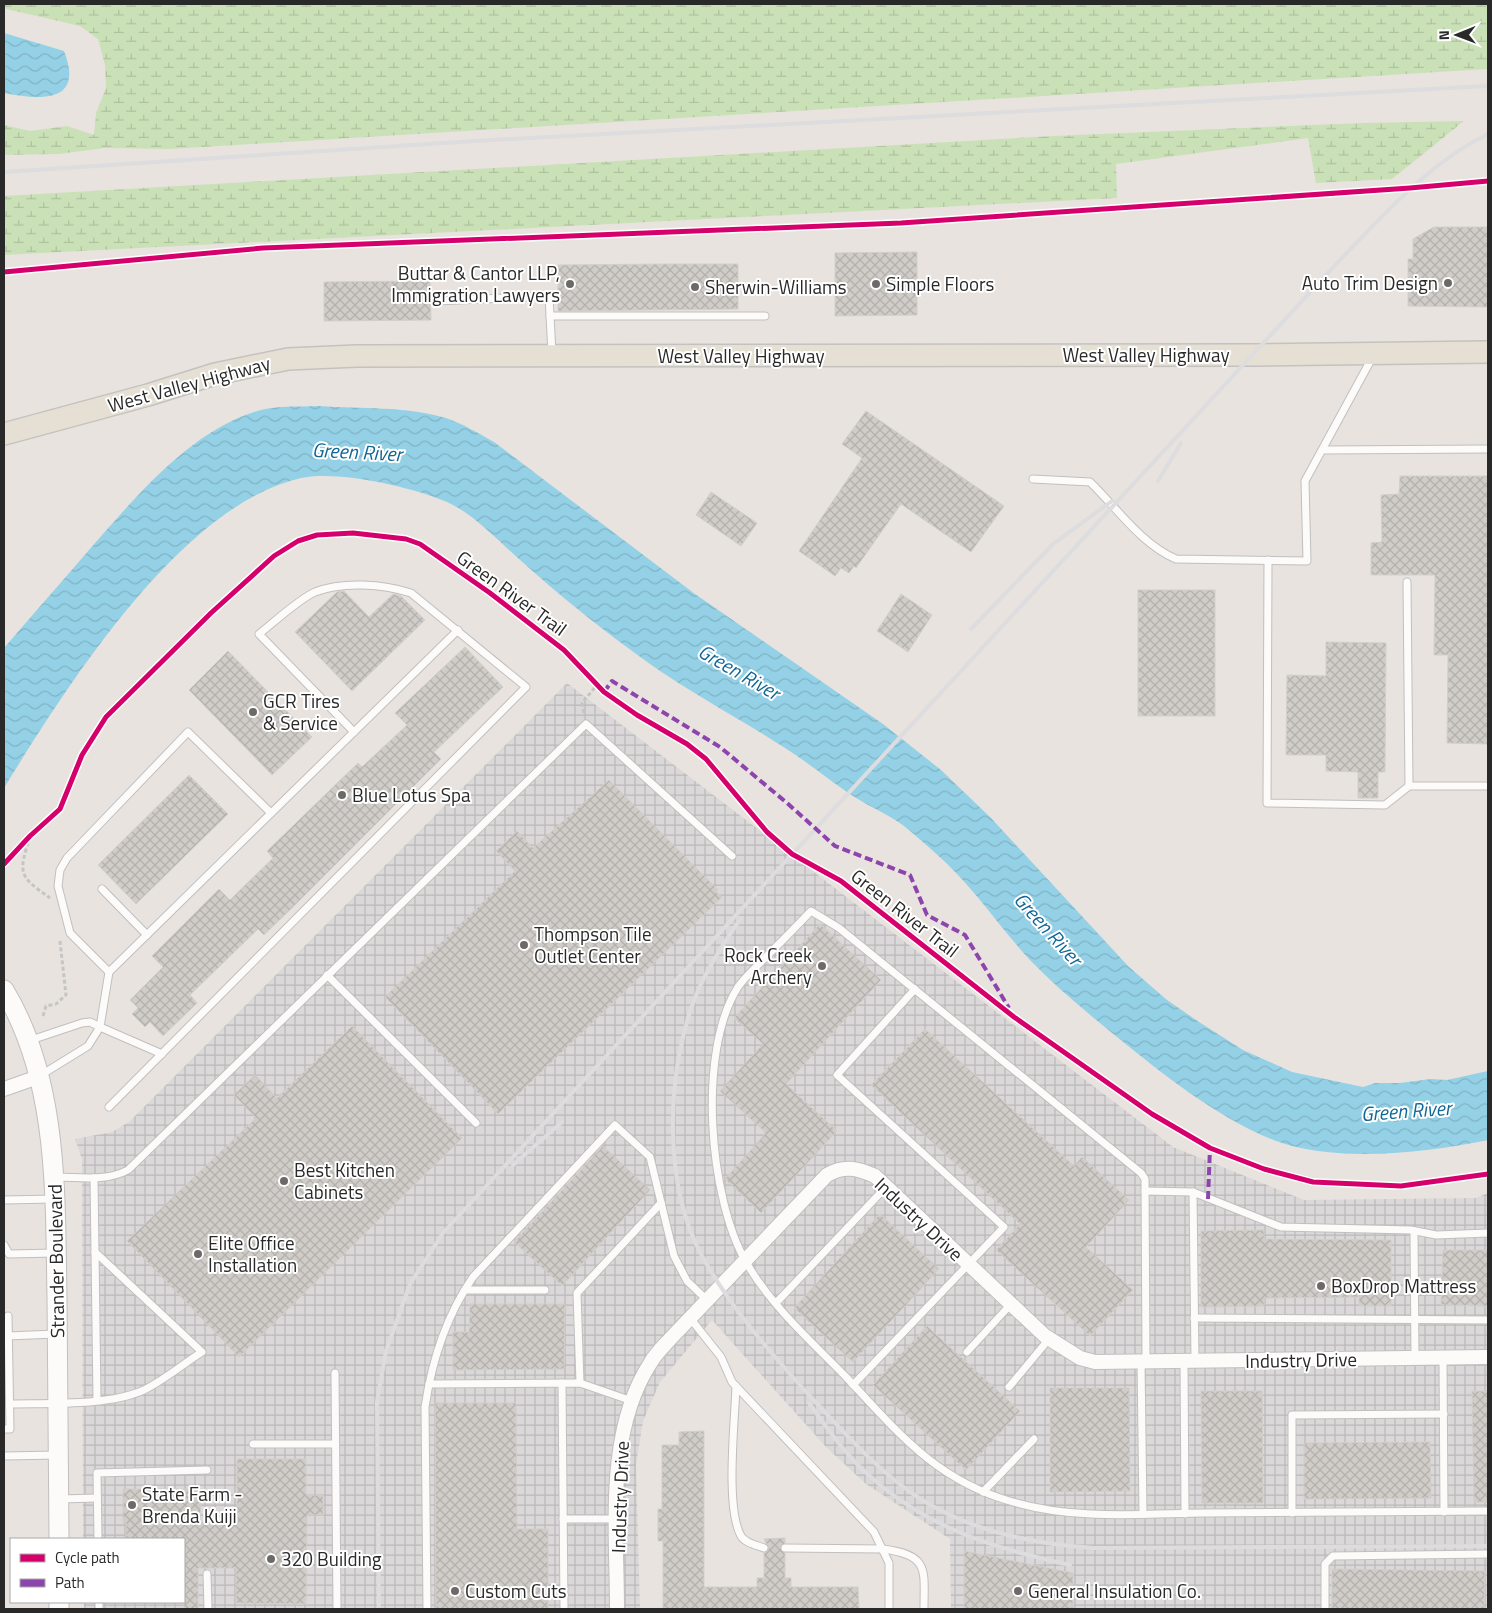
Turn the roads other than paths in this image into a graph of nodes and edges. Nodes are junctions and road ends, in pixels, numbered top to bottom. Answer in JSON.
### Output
{"nodes":[{"id":1,"x":436,"y":301,"type":"dead end"},
{"id":2,"x":550,"y":316,"type":"junction"},
{"id":3,"x":765,"y":316,"type":"dead end"},
{"id":4,"x":1488,"y":352,"type":"edge"},
{"id":5,"x":1374,"y":353,"type":"junction"},
{"id":6,"x":552,"y":356,"type":"junction"},
{"id":7,"x":4,"y":434,"type":"edge"},
{"id":8,"x":1488,"y":449,"type":"edge"},
{"id":9,"x":1322,"y":450,"type":"junction"},
{"id":10,"x":1033,"y":479,"type":"dead end"},
{"id":11,"x":1268,"y":560,"type":"junction"},
{"id":12,"x":1407,"y":582,"type":"dead end"},
{"id":13,"x":458,"y":630,"type":"junction"},
{"id":14,"x":354,"y":732,"type":"junction"},
{"id":15,"x":1409,"y":786,"type":"junction"},
{"id":16,"x":1488,"y":786,"type":"edge"},
{"id":17,"x":271,"y":813,"type":"junction"},
{"id":18,"x":732,"y":856,"type":"dead end"},
{"id":19,"x":102,"y":889,"type":"dead end"},
{"id":20,"x":147,"y":935,"type":"junction"},
{"id":21,"x":109,"y":972,"type":"junction"},
{"id":22,"x":327,"y":975,"type":"junction"},
{"id":23,"x":915,"y":989,"type":"junction"},
{"id":24,"x":4,"y":990,"type":"edge"},
{"id":25,"x":100,"y":1027,"type":"junction"},
{"id":26,"x":28,"y":1041,"type":"junction"},
{"id":27,"x":162,"y":1054,"type":"junction"},
{"id":28,"x":38,"y":1077,"type":"junction"},
{"id":29,"x":4,"y":1089,"type":"edge"},
{"id":30,"x":109,"y":1107,"type":"dead end"},
{"id":31,"x":476,"y":1123,"type":"dead end"},
{"id":32,"x":54,"y":1177,"type":"junction"},
{"id":33,"x":94,"y":1178,"type":"junction"},
{"id":34,"x":886,"y":1186,"type":"junction"},
{"id":35,"x":1145,"y":1192,"type":"junction"},
{"id":36,"x":1193,"y":1192,"type":"junction"},
{"id":37,"x":55,"y":1199,"type":"junction"},
{"id":38,"x":4,"y":1200,"type":"edge"},
{"id":39,"x":661,"y":1203,"type":"junction"},
{"id":40,"x":1414,"y":1231,"type":"junction"},
{"id":41,"x":1488,"y":1233,"type":"edge"},
{"id":42,"x":4,"y":1246,"type":"edge"},
{"id":43,"x":95,"y":1252,"type":"junction"},
{"id":44,"x":56,"y":1253,"type":"junction"},
{"id":45,"x":745,"y":1260,"type":"junction"},
{"id":46,"x":969,"y":1265,"type":"junction"},
{"id":47,"x":465,"y":1290,"type":"junction"},
{"id":48,"x":545,"y":1290,"type":"dead end"},
{"id":49,"x":707,"y":1300,"type":"junction"},
{"id":50,"x":776,"y":1303,"type":"junction"},
{"id":51,"x":1011,"y":1304,"type":"junction"},
{"id":52,"x":8,"y":1316,"type":"dead end"},
{"id":53,"x":690,"y":1318,"type":"junction"},
{"id":54,"x":1194,"y":1318,"type":"junction"},
{"id":55,"x":1415,"y":1320,"type":"junction"},
{"id":56,"x":1488,"y":1320,"type":"edge"},
{"id":57,"x":57,"y":1334,"type":"junction"},
{"id":58,"x":8,"y":1336,"type":"junction"},
{"id":59,"x":1049,"y":1339,"type":"junction"},
{"id":60,"x":968,"y":1352,"type":"dead end"},
{"id":61,"x":1416,"y":1358,"type":"junction"},
{"id":62,"x":1443,"y":1358,"type":"junction"},
{"id":63,"x":1488,"y":1358,"type":"edge"},
{"id":64,"x":1144,"y":1361,"type":"junction"},
{"id":65,"x":1189,"y":1361,"type":"junction"},
{"id":66,"x":335,"y":1373,"type":"dead end"},
{"id":67,"x":562,"y":1383,"type":"junction"},
{"id":68,"x":580,"y":1383,"type":"junction"},
{"id":69,"x":428,"y":1384,"type":"junction"},
{"id":70,"x":853,"y":1385,"type":"junction"},
{"id":71,"x":736,"y":1386,"type":"junction"},
{"id":72,"x":1009,"y":1387,"type":"dead end"},
{"id":73,"x":97,"y":1400,"type":"junction"},
{"id":74,"x":632,"y":1401,"type":"junction"},
{"id":75,"x":58,"y":1403,"type":"junction"},
{"id":76,"x":10,"y":1404,"type":"junction"},
{"id":77,"x":1444,"y":1414,"type":"junction"},
{"id":78,"x":4,"y":1429,"type":"edge"},
{"id":79,"x":1034,"y":1440,"type":"dead end"},
{"id":80,"x":253,"y":1444,"type":"dead end"},
{"id":81,"x":335,"y":1444,"type":"junction"},
{"id":82,"x":58,"y":1455,"type":"junction"},
{"id":83,"x":4,"y":1456,"type":"edge"},
{"id":84,"x":207,"y":1470,"type":"dead end"},
{"id":85,"x":983,"y":1492,"type":"junction"},
{"id":86,"x":97,"y":1498,"type":"junction"},
{"id":87,"x":58,"y":1499,"type":"junction"},
{"id":88,"x":1444,"y":1512,"type":"junction"},
{"id":89,"x":1488,"y":1512,"type":"edge"},
{"id":90,"x":1292,"y":1513,"type":"junction"},
{"id":91,"x":1143,"y":1514,"type":"junction"},
{"id":92,"x":1185,"y":1514,"type":"junction"},
{"id":93,"x":563,"y":1519,"type":"junction"},
{"id":94,"x":617,"y":1519,"type":"junction"},
{"id":95,"x":59,"y":1538,"type":"edge"},
{"id":96,"x":98,"y":1538,"type":"edge"},
{"id":97,"x":764,"y":1548,"type":"dead end"},
{"id":98,"x":785,"y":1548,"type":"dead end"},
{"id":99,"x":883,"y":1549,"type":"junction"},
{"id":100,"x":1488,"y":1554,"type":"edge"},
{"id":101,"x":207,"y":1574,"type":"dead end"},
{"id":102,"x":208,"y":1609,"type":"edge"},
{"id":103,"x":337,"y":1609,"type":"edge"},
{"id":104,"x":427,"y":1609,"type":"edge"},
{"id":105,"x":564,"y":1609,"type":"edge"},
{"id":106,"x":617,"y":1609,"type":"edge"},
{"id":107,"x":889,"y":1609,"type":"edge"},
{"id":108,"x":924,"y":1609,"type":"edge"},
{"id":109,"x":1325,"y":1609,"type":"edge"}],
"edges":[{"from":1,"to":2,"type":"lane"},
{"from":2,"to":3,"type":"lane"},
{"from":2,"to":6,"type":"lane"},
{"from":4,"to":5,"type":"main road","name":"West Valley Highway"},
{"from":5,"to":6,"type":"main road","name":"West Valley Highway"},
{"from":5,"to":9,"type":"lane"},
{"from":6,"to":7,"type":"main road","name":"West Valley Highway"},
{"from":8,"to":9,"type":"lane"},
{"from":9,"to":11,"type":"lane"},
{"from":10,"to":11,"type":"lane"},
{"from":11,"to":15,"type":"lane"},
{"from":12,"to":15,"type":"lane"},
{"from":13,"to":14,"type":"lane"},
{"from":13,"to":14,"type":"lane"},
{"from":13,"to":27,"type":"lane"},
{"from":14,"to":17,"type":"lane"},
{"from":15,"to":16,"type":"lane"},
{"from":17,"to":20,"type":"lane"},
{"from":17,"to":21,"type":"lane"},
{"from":18,"to":22,"type":"lane"},
{"from":19,"to":20,"type":"lane"},
{"from":20,"to":21,"type":"lane"},
{"from":21,"to":25,"type":"lane"},
{"from":22,"to":31,"type":"lane"},
{"from":22,"to":33,"type":"lane"},
{"from":23,"to":35,"type":"lane"},
{"from":23,"to":45,"type":"lane"},
{"from":23,"to":46,"type":"lane"},
{"from":24,"to":26,"type":"main road","name":"Strander Boulevard"},
{"from":25,"to":26,"type":"lane"},
{"from":25,"to":27,"type":"lane"},
{"from":25,"to":28,"type":"lane"},
{"from":26,"to":28,"type":"main road","name":"Strander Boulevard"},
{"from":27,"to":30,"type":"lane"},
{"from":28,"to":29,"type":"street"},
{"from":28,"to":32,"type":"main road","name":"Strander Boulevard"},
{"from":32,"to":33,"type":"lane"},
{"from":32,"to":37,"type":"main road","name":"Strander Boulevard"},
{"from":33,"to":43,"type":"lane"},
{"from":34,"to":45,"type":"street","name":"Industry Drive"},
{"from":34,"to":46,"type":"street","name":"Industry Drive"},
{"from":34,"to":50,"type":"lane"},
{"from":35,"to":36,"type":"lane"},
{"from":35,"to":64,"type":"lane"},
{"from":36,"to":40,"type":"lane"},
{"from":36,"to":54,"type":"lane"},
{"from":37,"to":38,"type":"lane"},
{"from":37,"to":44,"type":"main road","name":"Strander Boulevard"},
{"from":39,"to":47,"type":"lane"},
{"from":39,"to":49,"type":"lane"},
{"from":39,"to":68,"type":"lane"},
{"from":40,"to":41,"type":"lane"},
{"from":40,"to":55,"type":"lane"},
{"from":42,"to":44,"type":"lane"},
{"from":43,"to":73,"type":"lane"},
{"from":43,"to":73,"type":"lane"},
{"from":44,"to":57,"type":"main road","name":"Strander Boulevard"},
{"from":45,"to":49,"type":"street","name":"Industry Drive"},
{"from":45,"to":50,"type":"lane"},
{"from":46,"to":51,"type":"street","name":"Industry Drive"},
{"from":46,"to":70,"type":"lane"},
{"from":47,"to":48,"type":"lane"},
{"from":47,"to":69,"type":"lane"},
{"from":49,"to":53,"type":"street","name":"Industry Drive"},
{"from":50,"to":70,"type":"lane"},
{"from":51,"to":59,"type":"street","name":"Industry Drive"},
{"from":51,"to":60,"type":"lane"},
{"from":52,"to":58,"type":"lane"},
{"from":53,"to":71,"type":"lane"},
{"from":53,"to":74,"type":"street","name":"Industry Drive"},
{"from":54,"to":55,"type":"lane"},
{"from":54,"to":65,"type":"lane"},
{"from":55,"to":56,"type":"lane"},
{"from":55,"to":61,"type":"lane"},
{"from":57,"to":58,"type":"lane"},
{"from":57,"to":75,"type":"main road","name":"Strander Boulevard"},
{"from":58,"to":76,"type":"lane"},
{"from":59,"to":64,"type":"street","name":"Industry Drive"},
{"from":59,"to":72,"type":"lane"},
{"from":61,"to":62,"type":"street","name":"Industry Drive"},
{"from":61,"to":65,"type":"street","name":"Industry Drive"},
{"from":62,"to":63,"type":"street","name":"Industry Drive"},
{"from":62,"to":77,"type":"lane"},
{"from":64,"to":65,"type":"street","name":"Industry Drive"},
{"from":64,"to":91,"type":"lane"},
{"from":65,"to":92,"type":"lane"},
{"from":66,"to":81,"type":"lane"},
{"from":67,"to":68,"type":"lane"},
{"from":67,"to":69,"type":"lane"},
{"from":67,"to":93,"type":"lane"},
{"from":68,"to":74,"type":"lane"},
{"from":69,"to":104,"type":"lane"},
{"from":70,"to":85,"type":"lane"},
{"from":71,"to":97,"type":"lane"},
{"from":71,"to":99,"type":"lane"},
{"from":73,"to":75,"type":"lane"},
{"from":74,"to":94,"type":"street","name":"Industry Drive"},
{"from":75,"to":76,"type":"lane"},
{"from":75,"to":82,"type":"main road","name":"Strander Boulevard"},
{"from":76,"to":78,"type":"lane"},
{"from":77,"to":88,"type":"lane"},
{"from":77,"to":90,"type":"lane"},
{"from":79,"to":85,"type":"lane"},
{"from":80,"to":81,"type":"lane"},
{"from":81,"to":103,"type":"lane"},
{"from":82,"to":83,"type":"lane"},
{"from":82,"to":87,"type":"main road","name":"Strander Boulevard"},
{"from":84,"to":86,"type":"lane"},
{"from":85,"to":91,"type":"lane"},
{"from":86,"to":87,"type":"lane"},
{"from":86,"to":96,"type":"lane"},
{"from":87,"to":95,"type":"main road","name":"Strander Boulevard"},
{"from":88,"to":89,"type":"lane"},
{"from":88,"to":90,"type":"lane"},
{"from":90,"to":92,"type":"lane"},
{"from":91,"to":92,"type":"lane"},
{"from":93,"to":94,"type":"lane"},
{"from":93,"to":105,"type":"lane"},
{"from":94,"to":106,"type":"street","name":"Industry Drive"},
{"from":98,"to":99,"type":"lane"},
{"from":99,"to":107,"type":"lane"},
{"from":99,"to":108,"type":"lane"},
{"from":100,"to":109,"type":"lane"},
{"from":101,"to":102,"type":"lane"}]}
